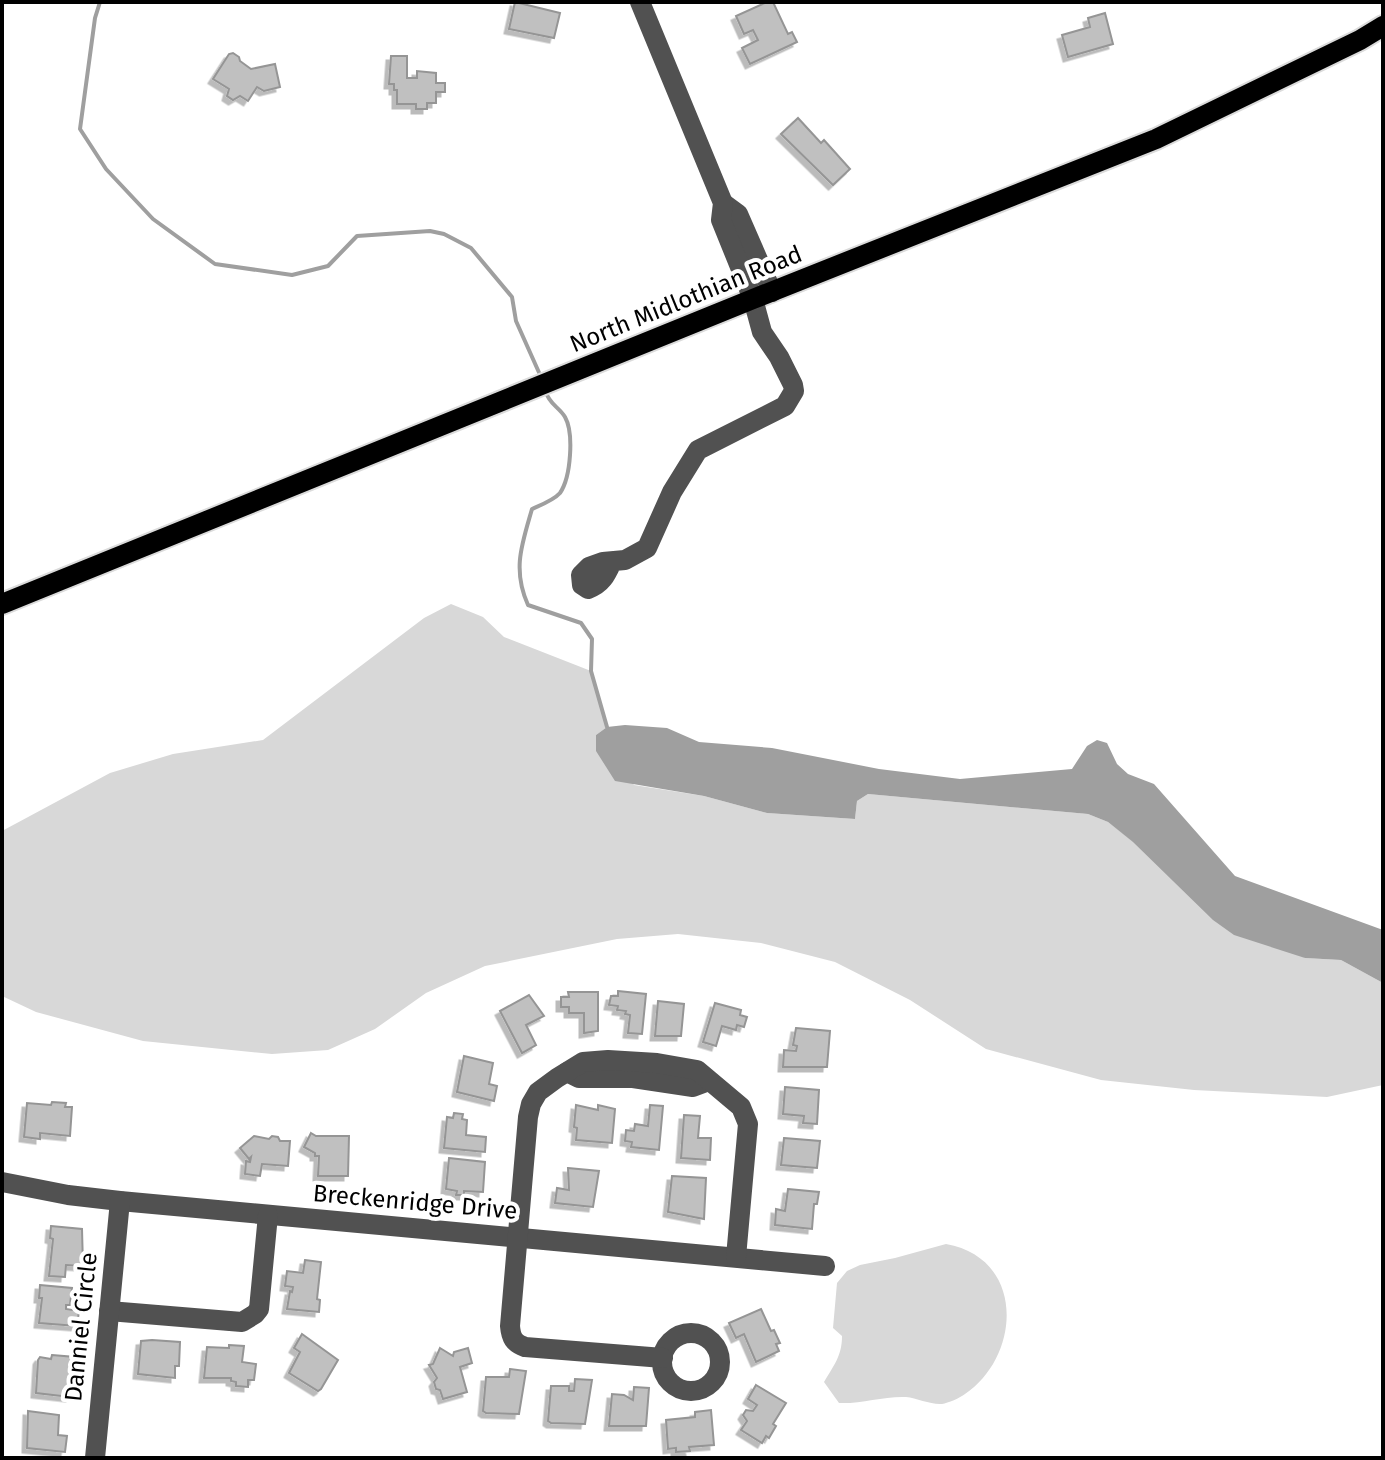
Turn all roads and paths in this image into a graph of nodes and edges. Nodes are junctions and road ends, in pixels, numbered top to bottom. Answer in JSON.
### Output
{"nodes":[{"id":1,"x":640,"y":2,"type":"edge"},
{"id":2,"x":1383,"y":26,"type":"edge"},
{"id":3,"x":763,"y":296,"type":"junction"},
{"id":4,"x":612,"y":562,"type":"dead end"},
{"id":5,"x":2,"y":604,"type":"edge"},
{"id":6,"x":2,"y":1182,"type":"edge"},
{"id":7,"x":120,"y":1201,"type":"junction"},
{"id":8,"x":268,"y":1215,"type":"junction"},
{"id":9,"x":518,"y":1238,"type":"junction"},
{"id":10,"x":736,"y":1257,"type":"junction"},
{"id":11,"x":825,"y":1266,"type":"dead end"},
{"id":12,"x":109,"y":1311,"type":"junction"},
{"id":13,"x":663,"y":1358,"type":"dead end"},
{"id":14,"x":95,"y":1458,"type":"edge"}],
"edges":[{"from":1,"to":3,"type":"street"},
{"from":2,"to":3,"type":"main road","name":"North Midlothian Road"},
{"from":3,"to":4,"type":"street"},
{"from":3,"to":5,"type":"main road","name":"North Midlothian Road"},
{"from":6,"to":7,"type":"street","name":"Breckenridge Drive"},
{"from":7,"to":8,"type":"street","name":"Breckenridge Drive"},
{"from":7,"to":12,"type":"street","name":"Danniel Circle"},
{"from":8,"to":9,"type":"street","name":"Breckenridge Drive"},
{"from":8,"to":12,"type":"street"},
{"from":9,"to":10,"type":"street","name":"Breckenridge Drive"},
{"from":9,"to":10,"type":"street"},
{"from":9,"to":13,"type":"street"},
{"from":10,"to":11,"type":"street","name":"Breckenridge Drive"},
{"from":12,"to":14,"type":"street","name":"Danniel Circle"}]}
